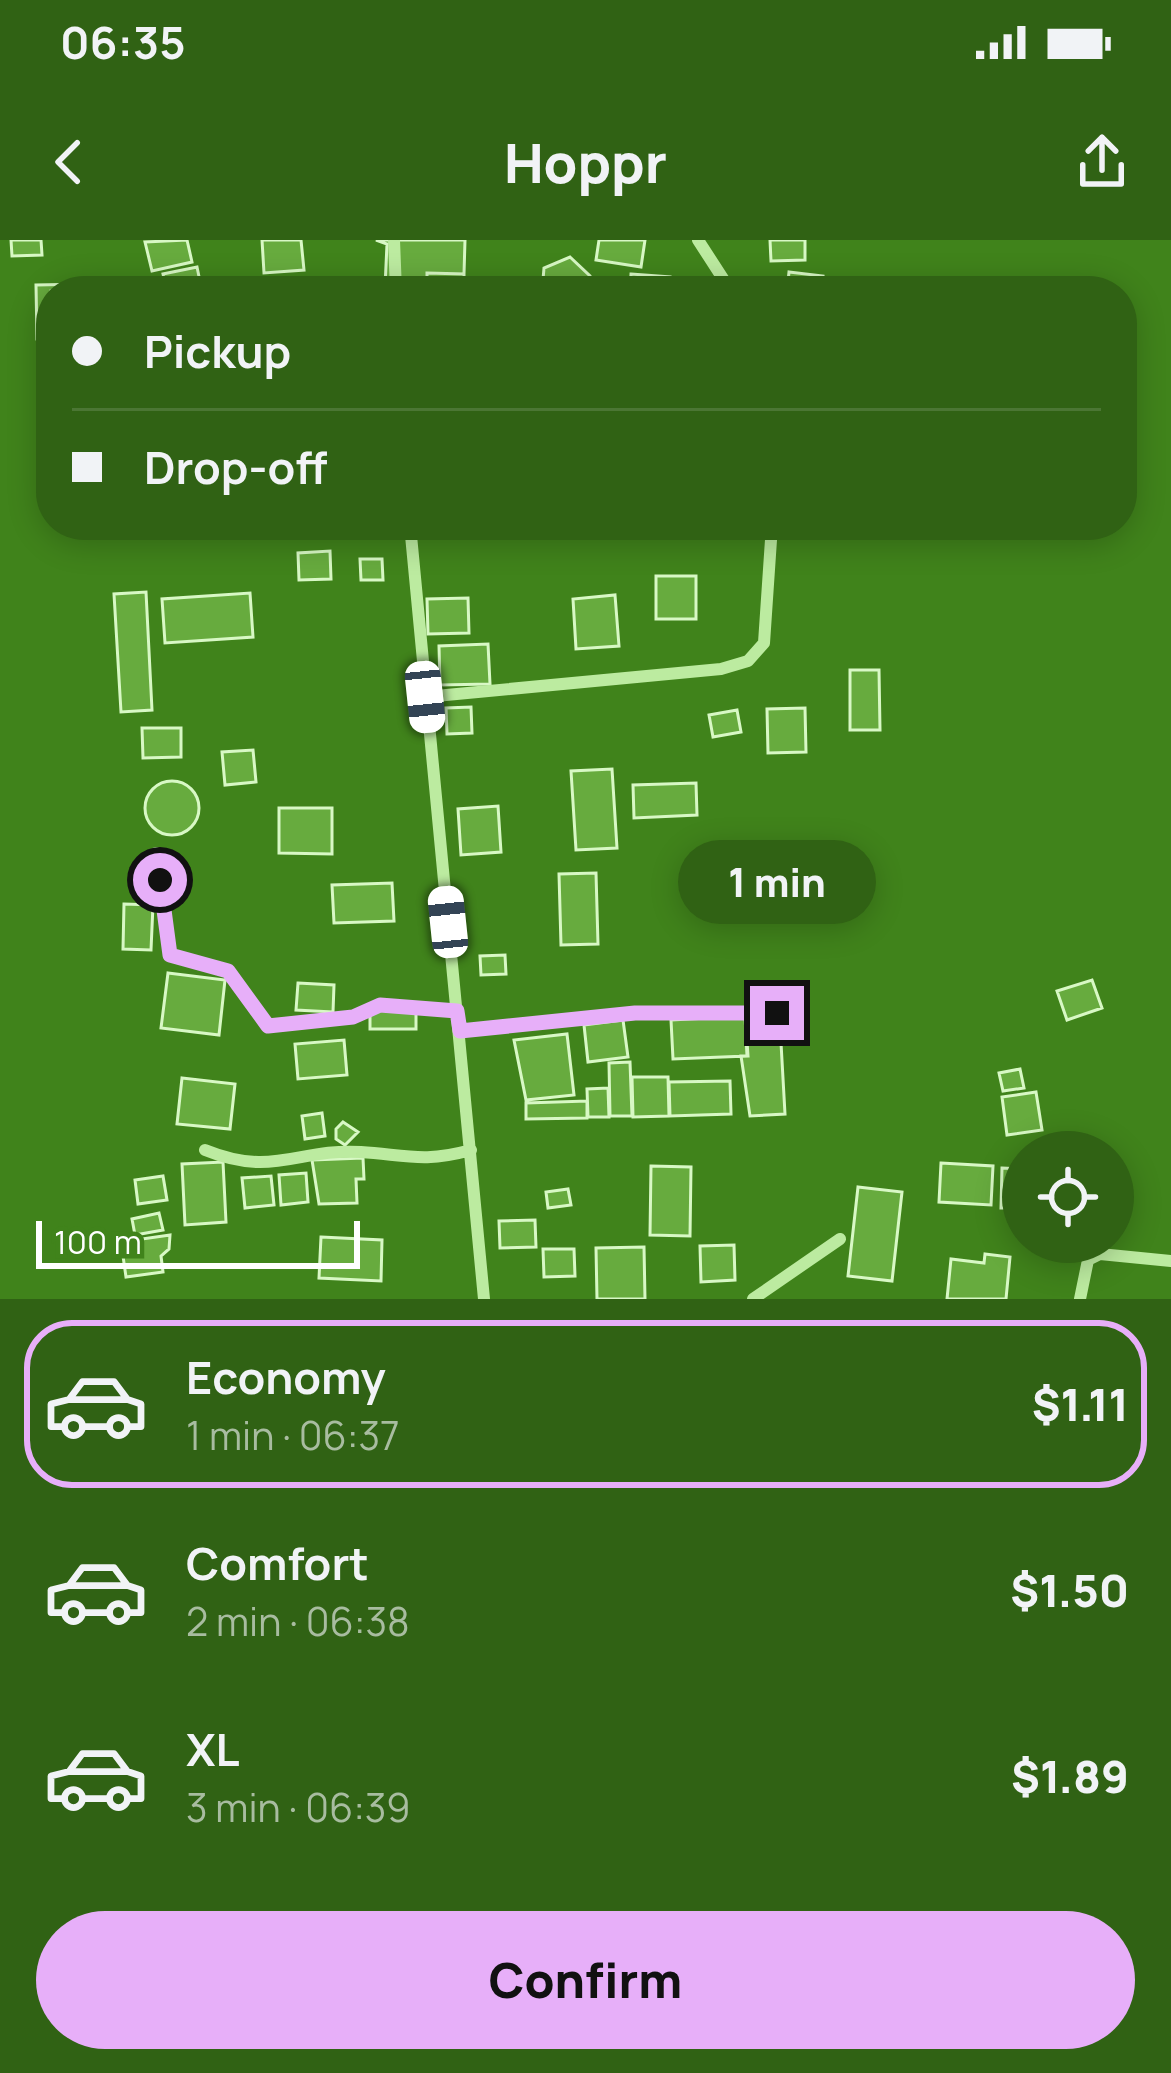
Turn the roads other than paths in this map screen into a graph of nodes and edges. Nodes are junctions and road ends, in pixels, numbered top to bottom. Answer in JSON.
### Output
{"nodes":[{"id":1,"x":394,"y":240,"type":"edge"},
{"id":2,"x":698,"y":240,"type":"edge"},
{"id":3,"x":395,"y":276,"type":"edge"},
{"id":4,"x":721,"y":276,"type":"edge"},
{"id":5,"x":411,"y":540,"type":"edge"},
{"id":6,"x":771,"y":540,"type":"edge"},
{"id":7,"x":425,"y":697,"type":"junction"},
{"id":8,"x":156,"y":853,"type":"dead end"},
{"id":9,"x":457,"y":1011,"type":"junction"},
{"id":10,"x":777,"y":1013,"type":"dead end"},
{"id":11,"x":460,"y":1031,"type":"junction"},
{"id":12,"x":205,"y":1150,"type":"dead end"},
{"id":13,"x":471,"y":1150,"type":"junction"},
{"id":14,"x":840,"y":1239,"type":"dead end"},
{"id":15,"x":1171,"y":1261,"type":"edge"},
{"id":16,"x":484,"y":1299,"type":"edge"},
{"id":17,"x":753,"y":1299,"type":"edge"},
{"id":18,"x":1080,"y":1299,"type":"edge"}],
"edges":[{"from":1,"to":3,"type":"street"},
{"from":2,"to":4,"type":"street"},
{"from":5,"to":7,"type":"street"},
{"from":6,"to":7,"type":"street"},
{"from":7,"to":9,"type":"street"},
{"from":8,"to":9,"type":"street"},
{"from":9,"to":11,"type":"street"},
{"from":10,"to":11,"type":"street"},
{"from":11,"to":13,"type":"street"},
{"from":12,"to":13,"type":"street"},
{"from":13,"to":16,"type":"street"},
{"from":14,"to":17,"type":"street"},
{"from":15,"to":18,"type":"street"}]}
